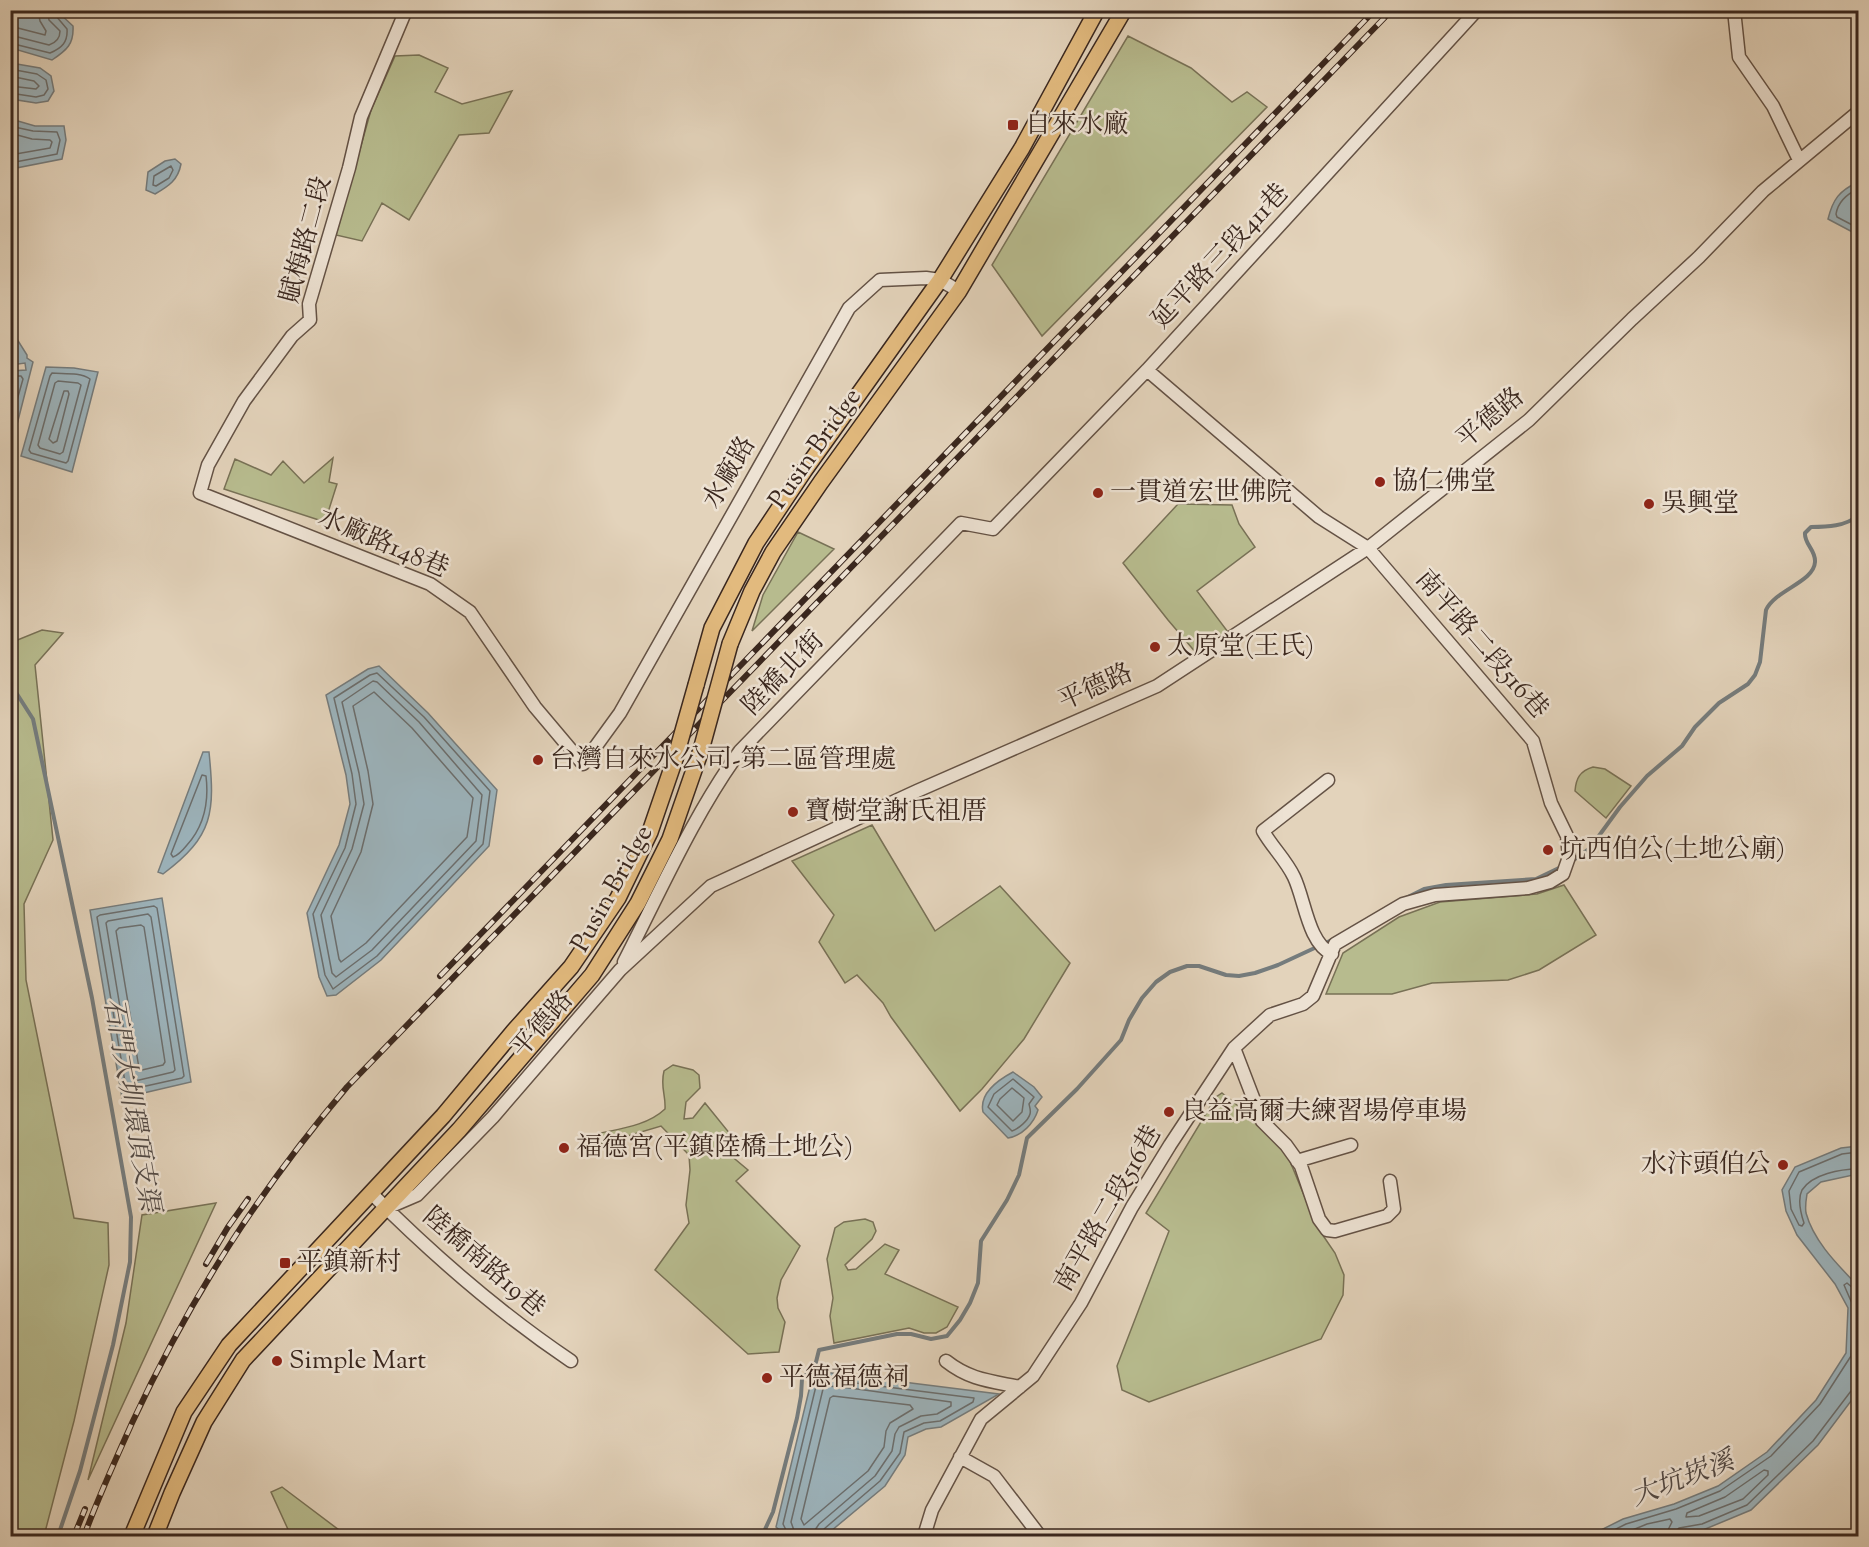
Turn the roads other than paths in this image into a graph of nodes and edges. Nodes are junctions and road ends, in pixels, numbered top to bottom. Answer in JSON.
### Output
{"nodes":[{"id":1,"x":406,"y":10,"type":"edge"},
{"id":2,"x":1097,"y":10,"type":"edge"},
{"id":3,"x":1124,"y":10,"type":"edge"},
{"id":4,"x":1477,"y":10,"type":"edge"},
{"id":5,"x":1734,"y":10,"type":"edge"},
{"id":6,"x":1858,"y":112,"type":"edge"},
{"id":7,"x":1799,"y":160,"type":"junction"},
{"id":8,"x":940,"y":280,"type":"junction"},
{"id":9,"x":959,"y":291,"type":"junction"},
{"id":10,"x":1147,"y":370,"type":"junction"},
{"id":11,"x":200,"y":493,"type":"joint"},
{"id":12,"x":993,"y":529,"type":"joint"},
{"id":13,"x":1368,"y":548,"type":"junction"},
{"id":14,"x":583,"y":764,"type":"joint"},
{"id":15,"x":1328,"y":780,"type":"dead end"},
{"id":16,"x":1329,"y":952,"type":"junction"},
{"id":17,"x":620,"y":970,"type":"junction"},
{"id":18,"x":1234,"y":1048,"type":"junction"},
{"id":19,"x":1352,"y":1145,"type":"dead end"},
{"id":20,"x":1297,"y":1161,"type":"junction"},
{"id":21,"x":1390,"y":1181,"type":"dead end"},
{"id":22,"x":371,"y":1193,"type":"junction"},
{"id":23,"x":386,"y":1208,"type":"junction"},
{"id":24,"x":571,"y":1361,"type":"dead end"},
{"id":25,"x":946,"y":1361,"type":"dead end"},
{"id":26,"x":1020,"y":1387,"type":"junction"},
{"id":27,"x":960,"y":1457,"type":"junction"},
{"id":28,"x":132,"y":1536,"type":"edge"},
{"id":29,"x":155,"y":1536,"type":"edge"},
{"id":30,"x":924,"y":1536,"type":"edge"},
{"id":31,"x":1040,"y":1536,"type":"edge"}],
"edges":[{"from":1,"to":11,"type":"street","name":"賦梅路二段"},
{"from":2,"to":8,"type":"main road","name":"Pusin Bridge"},
{"from":3,"to":9,"type":"main road","name":"Pusin Bridge"},
{"from":4,"to":10,"type":"street","name":"延平路三段411巷"},
{"from":5,"to":7,"type":"street"},
{"from":6,"to":7,"type":"street","name":"平德路"},
{"from":7,"to":13,"type":"street","name":"平德路"},
{"from":8,"to":9,"type":"street","name":"水廠路"},
{"from":8,"to":14,"type":"street","name":"水廠路"},
{"from":8,"to":22,"type":"main road","name":"Pusin Bridge","bridge":true},
{"from":9,"to":23,"type":"main road","name":"Pusin Bridge","bridge":true},
{"from":10,"to":12,"type":"street","name":"延平路三段411巷"},
{"from":10,"to":13,"type":"street","name":"南平路二段516巷"},
{"from":11,"to":14,"type":"street","name":"水廠路148巷"},
{"from":12,"to":17,"type":"street","name":"陸橋北街"},
{"from":13,"to":16,"type":"street","name":"南平路二段516巷"},
{"from":13,"to":17,"type":"street","name":"平德路"},
{"from":15,"to":16,"type":"street"},
{"from":16,"to":18,"type":"street","name":"南平路二段516巷"},
{"from":17,"to":23,"type":"street","name":"平德路"},
{"from":18,"to":20,"type":"street"},
{"from":18,"to":26,"type":"street","name":"南平路二段516巷"},
{"from":19,"to":20,"type":"street"},
{"from":20,"to":21,"type":"street"},
{"from":22,"to":23,"type":"street","name":"陸橋南路19巷"},
{"from":22,"to":28,"type":"main road","name":"Pusin Bridge"},
{"from":23,"to":24,"type":"street","name":"陸橋南路19巷"},
{"from":23,"to":29,"type":"main road","name":"Pusin Bridge"},
{"from":25,"to":26,"type":"street"},
{"from":26,"to":27,"type":"street","name":"南平路二段516巷"},
{"from":27,"to":30,"type":"street","name":"南平路二段516巷"},
{"from":27,"to":31,"type":"street"}]}
